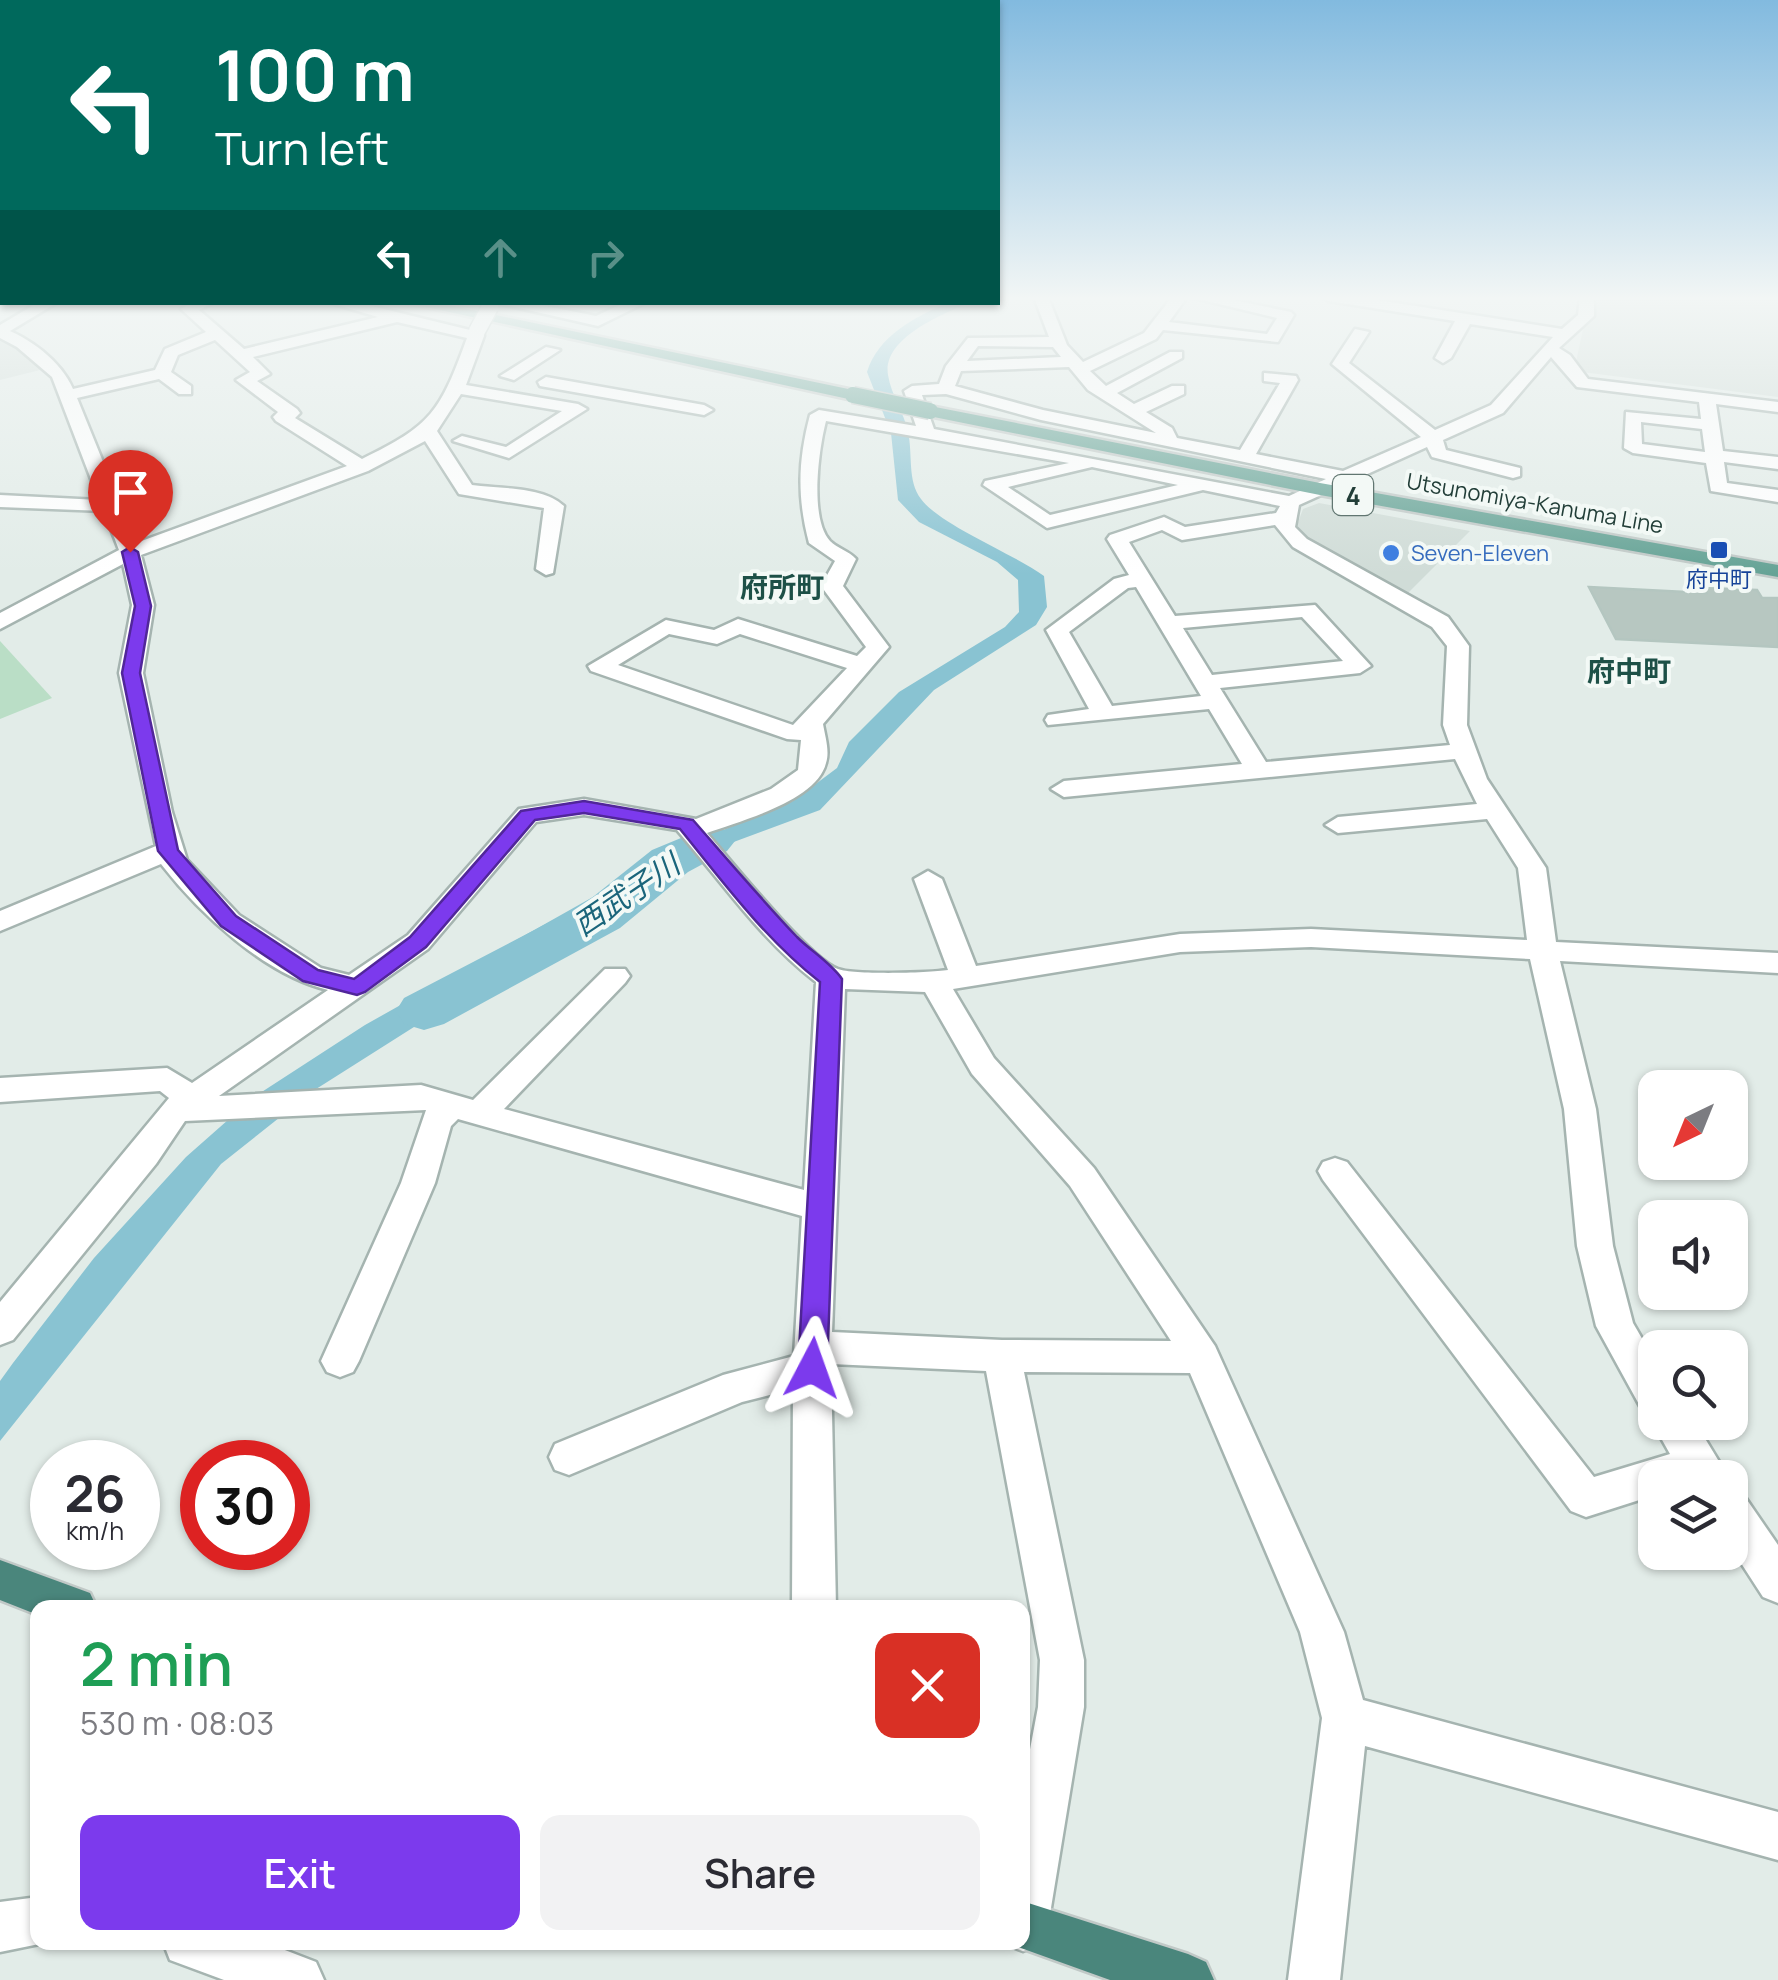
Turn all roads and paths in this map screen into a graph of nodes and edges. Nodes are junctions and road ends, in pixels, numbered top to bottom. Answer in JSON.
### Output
{"nodes":[{"id":1,"x":64,"y":389,"type":"edge"},
{"id":2,"x":94,"y":389,"type":"edge"},
{"id":3,"x":258,"y":389,"type":"edge"},
{"id":4,"x":455,"y":389,"type":"edge"},
{"id":5,"x":464,"y":389,"type":"edge"},
{"id":6,"x":586,"y":389,"type":"edge"},
{"id":7,"x":620,"y":389,"type":"edge"},
{"id":8,"x":825,"y":389,"type":"edge"},
{"id":9,"x":939,"y":389,"type":"edge"},
{"id":10,"x":947,"y":389,"type":"edge"},
{"id":11,"x":1101,"y":389,"type":"edge"},
{"id":12,"x":1112,"y":389,"type":"edge"},
{"id":13,"x":1285,"y":389,"type":"edge"},
{"id":14,"x":1373,"y":389,"type":"edge"},
{"id":15,"x":1514,"y":389,"type":"edge"},
{"id":16,"x":1636,"y":389,"type":"edge"},
{"id":17,"x":1178,"y":390,"type":"dead end"},
{"id":18,"x":1105,"y":393,"type":"junction"},
{"id":19,"x":613,"y":394,"type":"junction"},
{"id":20,"x":66,"y":396,"type":"junction"},
{"id":21,"x":1708,"y":398,"type":"junction"},
{"id":22,"x":1778,"y":407,"type":"edge"},
{"id":23,"x":704,"y":410,"type":"dead end"},
{"id":24,"x":1132,"y":411,"type":"junction"},
{"id":25,"x":1711,"y":425,"type":"junction"},
{"id":26,"x":428,"y":432,"type":"junction"},
{"id":27,"x":927,"y":433,"type":"junction"},
{"id":28,"x":1434,"y":436,"type":"junction"},
{"id":29,"x":462,"y":441,"type":"dead end"},
{"id":30,"x":1170,"y":442,"type":"junction"},
{"id":31,"x":1245,"y":457,"type":"junction"},
{"id":32,"x":1714,"y":457,"type":"junction"},
{"id":33,"x":1095,"y":462,"type":"junction"},
{"id":34,"x":1778,"y":463,"type":"edge"},
{"id":35,"x":362,"y":467,"type":"junction"},
{"id":36,"x":1513,"y":472,"type":"dead end"},
{"id":37,"x":1343,"y":477,"type":"junction"},
{"id":38,"x":1204,"y":484,"type":"junction"},
{"id":39,"x":1320,"y":489,"type":"junction"},
{"id":40,"x":1778,"y":496,"type":"edge"},
{"id":41,"x":3,"y":502,"type":"edge"},
{"id":42,"x":112,"y":506,"type":"junction"},
{"id":43,"x":1288,"y":510,"type":"junction"},
{"id":44,"x":130,"y":552,"type":"junction"},
{"id":45,"x":546,"y":569,"type":"dead end"},
{"id":46,"x":1778,"y":571,"type":"edge"},
{"id":47,"x":1142,"y":580,"type":"junction"},
{"id":48,"x":0,"y":622,"type":"edge"},
{"id":49,"x":1168,"y":623,"type":"junction"},
{"id":50,"x":861,"y":665,"type":"junction"},
{"id":51,"x":1210,"y":692,"type":"junction"},
{"id":52,"x":1104,"y":714,"type":"junction"},
{"id":53,"x":1057,"y":720,"type":"dead end"},
{"id":54,"x":810,"y":723,"type":"junction"},
{"id":55,"x":1464,"y":752,"type":"junction"},
{"id":56,"x":1258,"y":771,"type":"junction"},
{"id":57,"x":1064,"y":789,"type":"dead end"},
{"id":58,"x":1494,"y":810,"type":"junction"},
{"id":59,"x":1338,"y":825,"type":"dead end"},
{"id":60,"x":690,"y":830,"type":"junction"},
{"id":61,"x":168,"y":851,"type":"junction"},
{"id":62,"x":928,"y":879,"type":"dead end"},
{"id":63,"x":0,"y":922,"type":"edge"},
{"id":64,"x":1543,"y":951,"type":"junction"},
{"id":65,"x":1778,"y":963,"type":"edge"},
{"id":66,"x":614,"y":976,"type":"dead end"},
{"id":67,"x":831,"y":979,"type":"junction"},
{"id":68,"x":950,"y":979,"type":"junction"},
{"id":69,"x":357,"y":987,"type":"junction"},
{"id":70,"x":0,"y":1090,"type":"edge"},
{"id":71,"x":183,"y":1104,"type":"junction"},
{"id":72,"x":466,"y":1110,"type":"junction"},
{"id":73,"x":1335,"y":1171,"type":"dead end"},
{"id":74,"x":821,"y":1205,"type":"junction"},
{"id":75,"x":0,"y":1329,"type":"edge"},
{"id":76,"x":1002,"y":1356,"type":"junction"},
{"id":77,"x":1202,"y":1357,"type":"junction"},
{"id":78,"x":813,"y":1358,"type":"junction"},
{"id":79,"x":340,"y":1361,"type":"dead end"},
{"id":80,"x":1638,"y":1367,"type":"edge"},
{"id":81,"x":569,"y":1456,"type":"dead end"},
{"id":82,"x":1638,"y":1486,"type":"edge"},
{"id":83,"x":1748,"y":1537,"type":"edge"},
{"id":84,"x":0,"y":1580,"type":"edge"},
{"id":85,"x":1778,"y":1582,"type":"edge"},
{"id":86,"x":53,"y":1600,"type":"edge"},
{"id":87,"x":814,"y":1600,"type":"edge"},
{"id":88,"x":1345,"y":1718,"type":"junction"},
{"id":89,"x":1778,"y":1836,"type":"edge"},
{"id":90,"x":1030,"y":1887,"type":"edge"},
{"id":91,"x":30,"y":1923,"type":"edge"},
{"id":92,"x":0,"y":1927,"type":"edge"},
{"id":93,"x":1030,"y":1928,"type":"edge"},
{"id":94,"x":211,"y":1950,"type":"edge"},
{"id":95,"x":1181,"y":1979,"type":"edge"},
{"id":96,"x":298,"y":1980,"type":"edge"},
{"id":97,"x":1314,"y":1980,"type":"edge"}],
"edges":[{"from":1,"to":20,"type":"street"},
{"from":2,"to":20,"type":"street"},
{"from":3,"to":35,"type":"street"},
{"from":4,"to":26,"type":"street"},
{"from":5,"to":29,"type":"street"},
{"from":6,"to":19,"type":"street"},
{"from":7,"to":19,"type":"street"},
{"from":8,"to":39,"type":"main road","name":"Utsunomiya-Kanuma Line","number":"4","bridge":true},
{"from":9,"to":27,"type":"street"},
{"from":10,"to":30,"type":"street"},
{"from":11,"to":18,"type":"street"},
{"from":12,"to":18,"type":"street"},
{"from":13,"to":31,"type":"street"},
{"from":14,"to":28,"type":"street"},
{"from":15,"to":28,"type":"street"},
{"from":16,"to":21,"type":"street"},
{"from":17,"to":24,"type":"street"},
{"from":18,"to":24,"type":"street"},
{"from":19,"to":23,"type":"street"},
{"from":20,"to":42,"type":"street"},
{"from":21,"to":22,"type":"street"},
{"from":21,"to":25,"type":"street"},
{"from":24,"to":30,"type":"street"},
{"from":25,"to":32,"type":"street"},
{"from":25,"to":32,"type":"street"},
{"from":26,"to":35,"type":"street"},
{"from":26,"to":45,"type":"street"},
{"from":27,"to":33,"type":"street"},
{"from":27,"to":50,"type":"street"},
{"from":28,"to":36,"type":"street"},
{"from":28,"to":37,"type":"street"},
{"from":30,"to":31,"type":"street"},
{"from":31,"to":37,"type":"street"},
{"from":32,"to":34,"type":"street"},
{"from":32,"to":40,"type":"street"},
{"from":33,"to":38,"type":"street"},
{"from":33,"to":38,"type":"street"},
{"from":35,"to":44,"type":"street"},
{"from":37,"to":39,"type":"street"},
{"from":38,"to":43,"type":"street"},
{"from":39,"to":43,"type":"street"},
{"from":39,"to":46,"type":"main road","name":"Utsunomiya-Kanuma Line","number":"4"},
{"from":41,"to":42,"type":"street"},
{"from":42,"to":44,"type":"street"},
{"from":43,"to":47,"type":"street"},
{"from":43,"to":55,"type":"street"},
{"from":44,"to":48,"type":"street"},
{"from":44,"to":61,"type":"street"},
{"from":47,"to":49,"type":"street"},
{"from":47,"to":52,"type":"street"},
{"from":49,"to":51,"type":"street"},
{"from":49,"to":51,"type":"street"},
{"from":50,"to":54,"type":"street"},
{"from":50,"to":54,"type":"street"},
{"from":51,"to":52,"type":"street"},
{"from":51,"to":56,"type":"street"},
{"from":52,"to":53,"type":"street"},
{"from":54,"to":60,"type":"street"},
{"from":55,"to":56,"type":"street"},
{"from":55,"to":58,"type":"street"},
{"from":56,"to":57,"type":"street"},
{"from":58,"to":59,"type":"street"},
{"from":58,"to":64,"type":"street"},
{"from":60,"to":67,"type":"street"},
{"from":60,"to":69,"type":"street"},
{"from":61,"to":63,"type":"street"},
{"from":61,"to":69,"type":"street"},
{"from":62,"to":68,"type":"street"},
{"from":64,"to":65,"type":"street"},
{"from":64,"to":68,"type":"street"},
{"from":64,"to":80,"type":"street"},
{"from":66,"to":72,"type":"street"},
{"from":67,"to":68,"type":"street"},
{"from":67,"to":74,"type":"street"},
{"from":68,"to":77,"type":"street"},
{"from":69,"to":71,"type":"street"},
{"from":70,"to":71,"type":"street"},
{"from":71,"to":72,"type":"street"},
{"from":71,"to":75,"type":"street"},
{"from":72,"to":74,"type":"street"},
{"from":72,"to":79,"type":"street"},
{"from":73,"to":82,"type":"street"},
{"from":74,"to":78,"type":"street"},
{"from":76,"to":77,"type":"street"},
{"from":76,"to":78,"type":"street"},
{"from":76,"to":90,"type":"street"},
{"from":77,"to":88,"type":"street"},
{"from":78,"to":81,"type":"street"},
{"from":78,"to":87,"type":"street"},
{"from":83,"to":85,"type":"street"},
{"from":84,"to":86,"type":"highway"},
{"from":88,"to":89,"type":"street"},
{"from":88,"to":97,"type":"street"},
{"from":91,"to":92,"type":"street"},
{"from":93,"to":95,"type":"highway"},
{"from":94,"to":96,"type":"street"}]}
